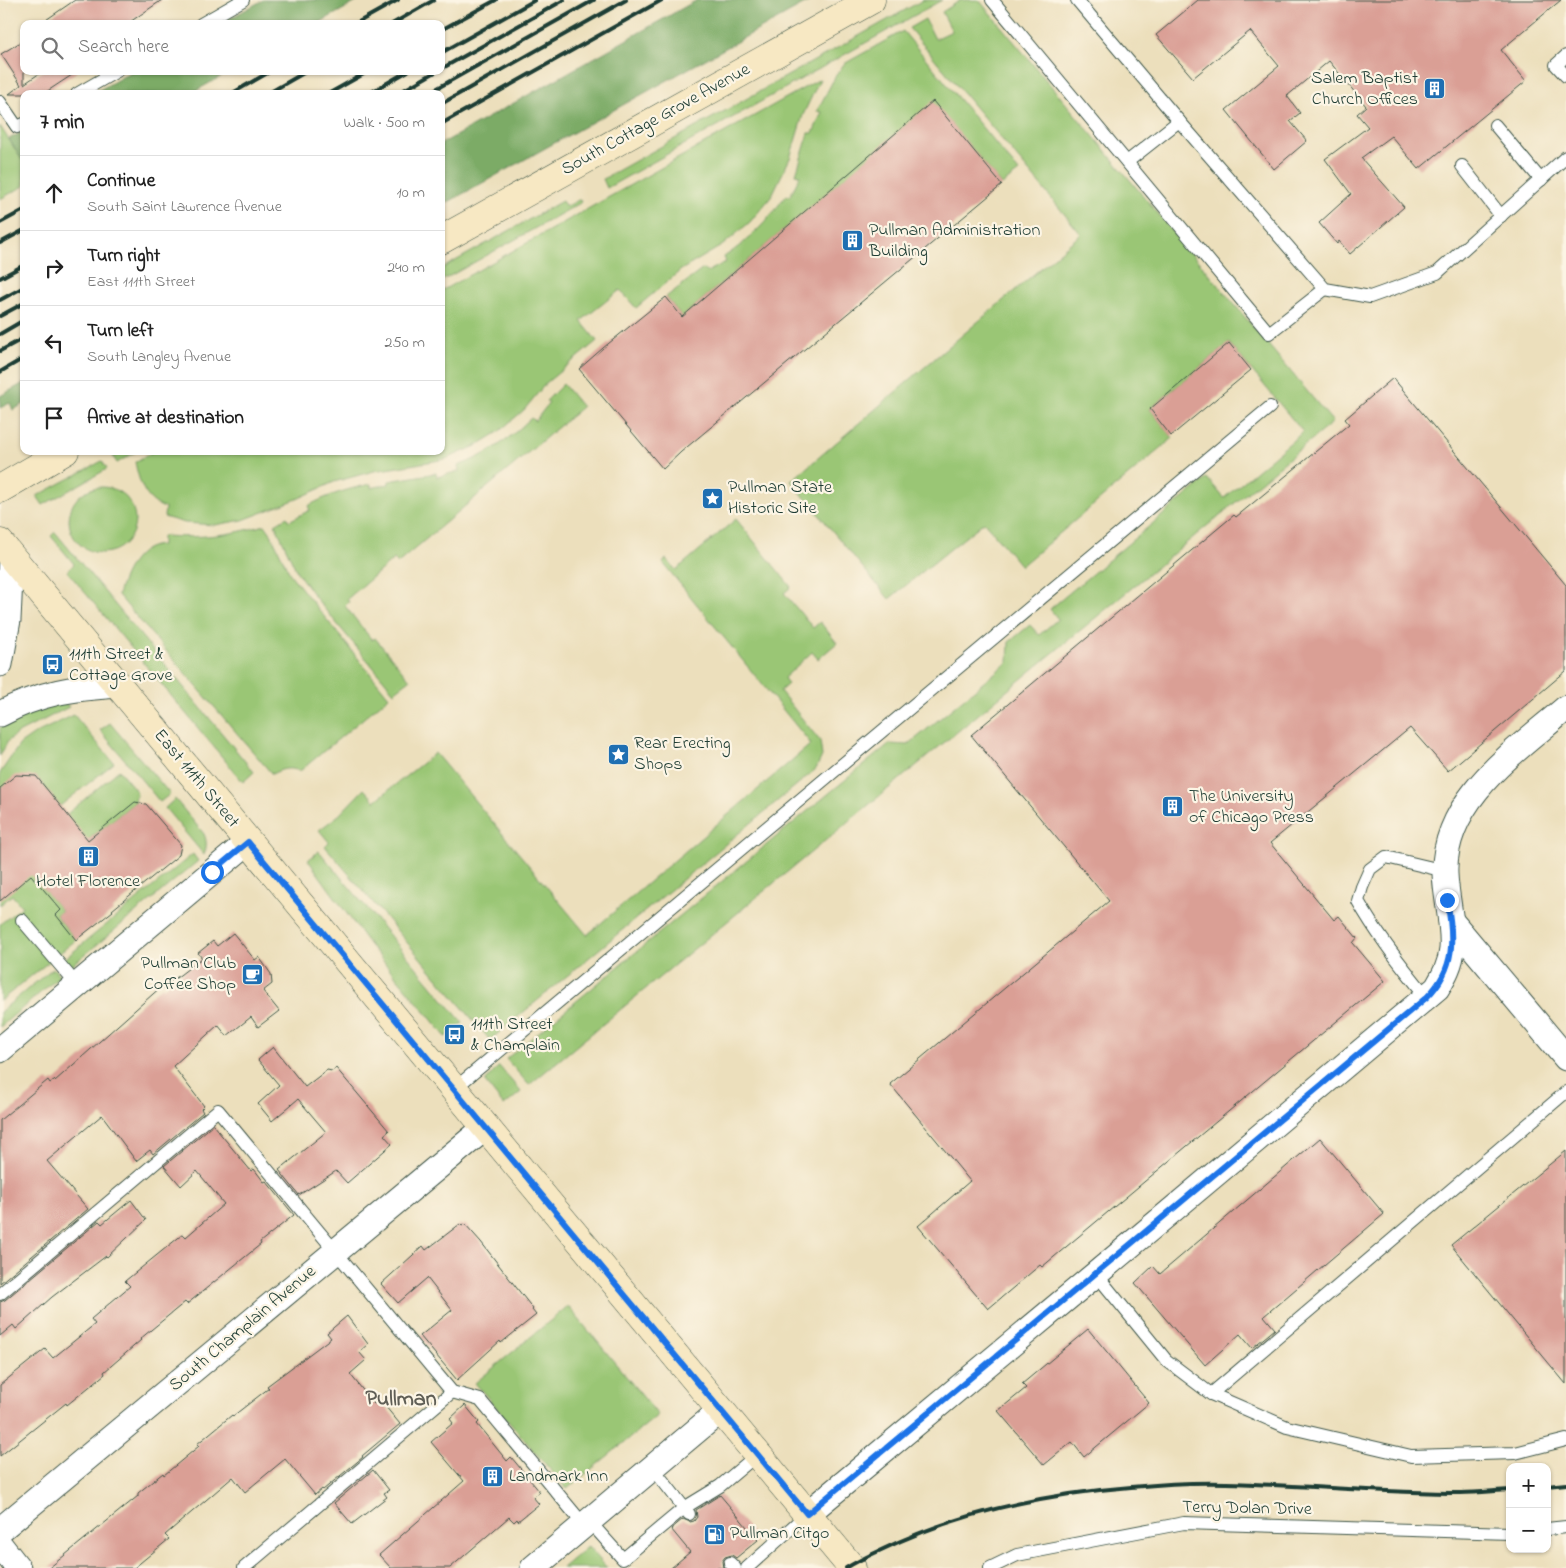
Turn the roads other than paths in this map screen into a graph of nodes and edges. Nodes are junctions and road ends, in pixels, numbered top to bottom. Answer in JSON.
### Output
{"nodes":[{"id":1,"x":243,"y":0,"type":"edge"},
{"id":2,"x":871,"y":0,"type":"edge"},
{"id":3,"x":993,"y":0,"type":"edge"},
{"id":4,"x":1078,"y":0,"type":"edge"},
{"id":5,"x":208,"y":20,"type":"edge"},
{"id":6,"x":1566,"y":56,"type":"edge"},
{"id":7,"x":110,"y":75,"type":"edge"},
{"id":8,"x":1566,"y":76,"type":"edge"},
{"id":9,"x":84,"y":90,"type":"edge"},
{"id":10,"x":0,"y":102,"type":"edge"},
{"id":11,"x":1179,"y":121,"type":"junction"},
{"id":12,"x":1495,"y":125,"type":"dead end"},
{"id":13,"x":20,"y":126,"type":"edge"},
{"id":14,"x":1566,"y":157,"type":"edge"},
{"id":15,"x":1127,"y":162,"type":"junction"},
{"id":16,"x":1462,"y":166,"type":"dead end"},
{"id":17,"x":1541,"y":180,"type":"junction"},
{"id":18,"x":1501,"y":216,"type":"junction"},
{"id":19,"x":445,"y":238,"type":"edge"},
{"id":20,"x":1324,"y":290,"type":"junction"},
{"id":21,"x":1270,"y":408,"type":"dead end"},
{"id":22,"x":58,"y":455,"type":"edge"},
{"id":23,"x":0,"y":489,"type":"edge"},
{"id":24,"x":6,"y":550,"type":"edge"},
{"id":25,"x":0,"y":664,"type":"edge"},
{"id":26,"x":118,"y":685,"type":"junction"},
{"id":27,"x":1566,"y":708,"type":"edge"},
{"id":28,"x":0,"y":714,"type":"edge"},
{"id":29,"x":248,"y":842,"type":"junction"},
{"id":30,"x":1445,"y":871,"type":"junction"},
{"id":31,"x":22,"y":920,"type":"dead end"},
{"id":32,"x":1451,"y":920,"type":"junction"},
{"id":33,"x":77,"y":985,"type":"junction"},
{"id":34,"x":1427,"y":997,"type":"junction"},
{"id":35,"x":0,"y":1050,"type":"edge"},
{"id":36,"x":1566,"y":1058,"type":"edge"},
{"id":37,"x":454,"y":1089,"type":"junction"},
{"id":38,"x":1566,"y":1092,"type":"edge"},
{"id":39,"x":486,"y":1127,"type":"junction"},
{"id":40,"x":335,"y":1252,"type":"junction"},
{"id":41,"x":1096,"y":1274,"type":"junction"},
{"id":42,"x":0,"y":1294,"type":"edge"},
{"id":43,"x":452,"y":1392,"type":"junction"},
{"id":44,"x":1211,"y":1394,"type":"junction"},
{"id":45,"x":721,"y":1410,"type":"junction"},
{"id":46,"x":1566,"y":1440,"type":"edge"},
{"id":47,"x":758,"y":1454,"type":"junction"},
{"id":48,"x":652,"y":1467,"type":"junction"},
{"id":49,"x":687,"y":1511,"type":"junction"},
{"id":50,"x":807,"y":1514,"type":"junction"},
{"id":51,"x":587,"y":1523,"type":"junction"},
{"id":52,"x":1566,"y":1527,"type":"edge"},
{"id":53,"x":1551,"y":1529,"type":"edge"},
{"id":54,"x":0,"y":1530,"type":"edge"},
{"id":55,"x":1506,"y":1533,"type":"edge"},
{"id":56,"x":0,"y":1545,"type":"edge"},
{"id":57,"x":18,"y":1568,"type":"edge"},
{"id":58,"x":244,"y":1568,"type":"edge"},
{"id":59,"x":533,"y":1568,"type":"edge"},
{"id":60,"x":747,"y":1568,"type":"edge"},
{"id":61,"x":852,"y":1568,"type":"edge"},
{"id":62,"x":990,"y":1568,"type":"edge"}],
"edges":[{"from":1,"to":5,"type":"lane"},
{"from":2,"to":19,"type":"main road","name":"South Cottage Grove Avenue"},
{"from":3,"to":15,"type":"lane"},
{"from":4,"to":11,"type":"lane"},
{"from":6,"to":8,"type":"lane"},
{"from":7,"to":9,"type":"lane"},
{"from":10,"to":13,"type":"lane"},
{"from":11,"to":15,"type":"lane"},
{"from":11,"to":20,"type":"lane"},
{"from":12,"to":17,"type":"lane"},
{"from":14,"to":17,"type":"lane"},
{"from":15,"to":20,"type":"lane"},
{"from":16,"to":18,"type":"lane"},
{"from":17,"to":18,"type":"lane"},
{"from":18,"to":20,"type":"lane"},
{"from":21,"to":37,"type":"lane"},
{"from":22,"to":23,"type":"main road"},
{"from":24,"to":25,"type":"street"},
{"from":24,"to":26,"type":"main road","name":"East 111th Street"},
{"from":26,"to":28,"type":"street"},
{"from":26,"to":29,"type":"main road","name":"East 111th Street"},
{"from":27,"to":30,"type":"street"},
{"from":29,"to":33,"type":"street"},
{"from":29,"to":37,"type":"main road","name":"East 111th Street"},
{"from":30,"to":32,"type":"street"},
{"from":30,"to":34,"type":"lane"},
{"from":31,"to":33,"type":"lane"},
{"from":32,"to":34,"type":"street"},
{"from":32,"to":36,"type":"street"},
{"from":33,"to":35,"type":"street"},
{"from":34,"to":41,"type":"street"},
{"from":37,"to":39,"type":"main road","name":"East 111th Street"},
{"from":38,"to":44,"type":"lane"},
{"from":39,"to":40,"type":"street","name":"South Champlain Avenue"},
{"from":39,"to":45,"type":"main road","name":"East 111th Street"},
{"from":40,"to":42,"type":"lane"},
{"from":40,"to":43,"type":"lane"},
{"from":40,"to":54,"type":"street","name":"South Champlain Avenue"},
{"from":41,"to":44,"type":"lane"},
{"from":41,"to":50,"type":"street"},
{"from":43,"to":51,"type":"lane"},
{"from":43,"to":58,"type":"lane"},
{"from":44,"to":46,"type":"lane"},
{"from":45,"to":47,"type":"main road","name":"East 111th Street"},
{"from":45,"to":48,"type":"street"},
{"from":47,"to":49,"type":"lane"},
{"from":47,"to":50,"type":"main road","name":"East 111th Street"},
{"from":48,"to":49,"type":"lane"},
{"from":48,"to":51,"type":"street"},
{"from":49,"to":51,"type":"lane"},
{"from":50,"to":60,"type":"lane"},
{"from":50,"to":61,"type":"main road","name":"East 111th Street"},
{"from":51,"to":59,"type":"street"},
{"from":52,"to":53,"type":"lane"},
{"from":55,"to":62,"type":"lane","name":"Terry Dolan Drive"},
{"from":56,"to":57,"type":"street"}]}
